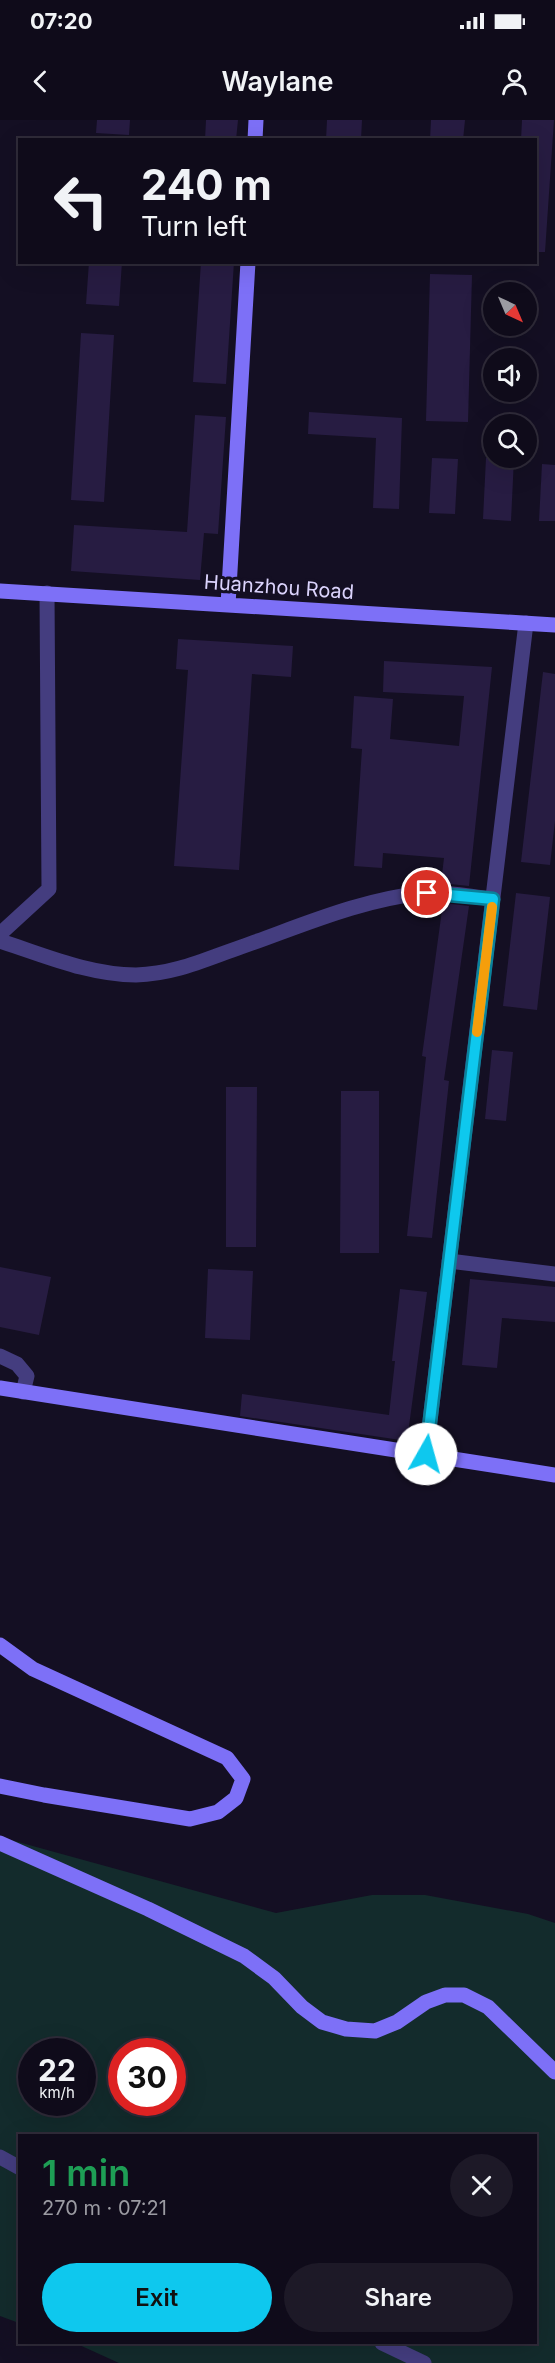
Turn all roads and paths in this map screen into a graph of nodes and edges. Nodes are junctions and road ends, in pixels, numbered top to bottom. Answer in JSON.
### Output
{"nodes":[{"id":1,"x":256,"y":120,"type":"edge"},
{"id":2,"x":255,"y":138,"type":"edge"},
{"id":3,"x":248,"y":264,"type":"edge"},
{"id":4,"x":0,"y":591,"type":"edge"},
{"id":5,"x":47,"y":593,"type":"junction"},
{"id":6,"x":228,"y":605,"type":"junction"},
{"id":7,"x":525,"y":623,"type":"junction"},
{"id":8,"x":555,"y":625,"type":"edge"},
{"id":9,"x":493,"y":899,"type":"junction"},
{"id":10,"x":0,"y":934,"type":"edge"},
{"id":11,"x":0,"y":941,"type":"edge"},
{"id":12,"x":449,"y":1261,"type":"junction"},
{"id":13,"x":555,"y":1274,"type":"edge"},
{"id":14,"x":0,"y":1356,"type":"edge"},
{"id":15,"x":0,"y":1388,"type":"edge"},
{"id":16,"x":23,"y":1392,"type":"junction"},
{"id":17,"x":426,"y":1454,"type":"junction"},
{"id":18,"x":555,"y":1475,"type":"edge"},
{"id":19,"x":0,"y":1645,"type":"edge"},
{"id":20,"x":0,"y":1786,"type":"edge"},
{"id":21,"x":0,"y":1843,"type":"edge"},
{"id":22,"x":555,"y":2072,"type":"edge"},
{"id":23,"x":0,"y":2157,"type":"edge"},
{"id":24,"x":18,"y":2168,"type":"edge"},
{"id":25,"x":384,"y":2344,"type":"edge"},
{"id":26,"x":424,"y":2363,"type":"edge"}],
"edges":[{"from":1,"to":2,"type":"street"},
{"from":3,"to":6,"type":"street"},
{"from":4,"to":5,"type":"street","name":"Huanzhou Road"},
{"from":5,"to":6,"type":"street","name":"Huanzhou Road"},
{"from":5,"to":10,"type":"street"},
{"from":6,"to":7,"type":"street","name":"Huanzhou Road"},
{"from":7,"to":8,"type":"street","name":"Huanzhou Road"},
{"from":7,"to":9,"type":"street"},
{"from":9,"to":11,"type":"street"},
{"from":9,"to":12,"type":"street"},
{"from":12,"to":13,"type":"street"},
{"from":12,"to":17,"type":"street"},
{"from":14,"to":16,"type":"street"},
{"from":15,"to":16,"type":"street"},
{"from":16,"to":17,"type":"street"},
{"from":17,"to":18,"type":"street"},
{"from":19,"to":20,"type":"street"},
{"from":21,"to":22,"type":"street"},
{"from":23,"to":24,"type":"street"},
{"from":25,"to":26,"type":"street"}]}
